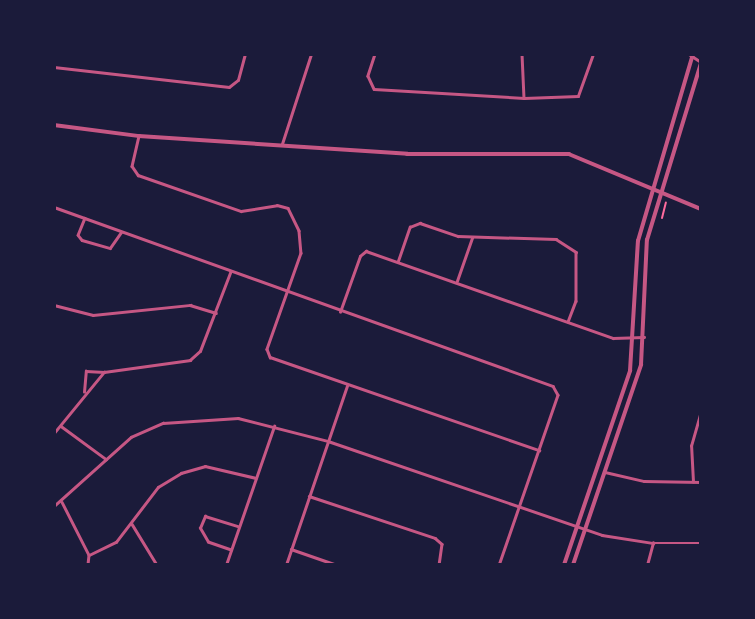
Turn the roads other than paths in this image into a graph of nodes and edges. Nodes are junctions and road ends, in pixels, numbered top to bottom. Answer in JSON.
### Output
{"nodes":[{"id":1,"x":245,"y":54,"type":"edge"},
{"id":2,"x":312,"y":54,"type":"edge"},
{"id":3,"x":375,"y":54,"type":"edge"},
{"id":4,"x":522,"y":54,"type":"edge"},
{"id":5,"x":593,"y":54,"type":"edge"},
{"id":6,"x":691,"y":55,"type":"edge"},
{"id":7,"x":701,"y":62,"type":"edge"},
{"id":8,"x":54,"y":67,"type":"edge"},
{"id":9,"x":524,"y":98,"type":"junction"},
{"id":10,"x":54,"y":125,"type":"edge"},
{"id":11,"x":139,"y":136,"type":"junction"},
{"id":12,"x":282,"y":145,"type":"junction"},
{"id":13,"x":653,"y":189,"type":"junction"},
{"id":14,"x":662,"y":192,"type":"junction"},
{"id":15,"x":54,"y":207,"type":"edge"},
{"id":16,"x":701,"y":209,"type":"edge"},
{"id":17,"x":85,"y":218,"type":"junction"},
{"id":18,"x":121,"y":231,"type":"junction"},
{"id":19,"x":471,"y":238,"type":"junction"},
{"id":20,"x":398,"y":262,"type":"junction"},
{"id":21,"x":230,"y":272,"type":"junction"},
{"id":22,"x":457,"y":283,"type":"junction"},
{"id":23,"x":287,"y":293,"type":"junction"},
{"id":24,"x":54,"y":305,"type":"edge"},
{"id":25,"x":340,"y":312,"type":"junction"},
{"id":26,"x":216,"y":313,"type":"junction"},
{"id":27,"x":568,"y":321,"type":"junction"},
{"id":28,"x":635,"y":337,"type":"junction"},
{"id":29,"x":644,"y":337,"type":"junction"},
{"id":30,"x":104,"y":372,"type":"junction"},
{"id":31,"x":348,"y":384,"type":"junction"},
{"id":32,"x":84,"y":392,"type":"junction"},
{"id":33,"x":701,"y":412,"type":"edge"},
{"id":34,"x":60,"y":425,"type":"junction"},
{"id":35,"x":274,"y":426,"type":"junction"},
{"id":36,"x":54,"y":433,"type":"edge"},
{"id":37,"x":328,"y":441,"type":"junction"},
{"id":38,"x":539,"y":450,"type":"junction"},
{"id":39,"x":106,"y":459,"type":"junction"},
{"id":40,"x":605,"y":472,"type":"junction"},
{"id":41,"x":256,"y":478,"type":"junction"},
{"id":42,"x":693,"y":482,"type":"junction"},
{"id":43,"x":701,"y":482,"type":"edge"},
{"id":44,"x":309,"y":496,"type":"junction"},
{"id":45,"x":62,"y":502,"type":"junction"},
{"id":46,"x":54,"y":506,"type":"edge"},
{"id":47,"x":519,"y":506,"type":"junction"},
{"id":48,"x":132,"y":523,"type":"junction"},
{"id":49,"x":239,"y":526,"type":"junction"},
{"id":50,"x":577,"y":527,"type":"junction"},
{"id":51,"x":585,"y":530,"type":"junction"},
{"id":52,"x":701,"y":543,"type":"edge"},
{"id":53,"x":653,"y":544,"type":"junction"},
{"id":54,"x":291,"y":549,"type":"junction"},
{"id":55,"x":231,"y":550,"type":"junction"},
{"id":56,"x":89,"y":555,"type":"junction"},
{"id":57,"x":88,"y":565,"type":"edge"},
{"id":58,"x":157,"y":565,"type":"edge"},
{"id":59,"x":226,"y":565,"type":"edge"},
{"id":60,"x":286,"y":565,"type":"edge"},
{"id":61,"x":337,"y":565,"type":"edge"},
{"id":62,"x":439,"y":565,"type":"edge"},
{"id":63,"x":499,"y":565,"type":"edge"},
{"id":64,"x":564,"y":565,"type":"edge"},
{"id":65,"x":573,"y":565,"type":"edge"},
{"id":66,"x":647,"y":565,"type":"edge"}],
"edges":[{"from":1,"to":8,"type":"street"},
{"from":2,"to":12,"type":"street"},
{"from":3,"to":9,"type":"street"},
{"from":4,"to":9,"type":"street"},
{"from":5,"to":9,"type":"street"},
{"from":6,"to":7,"type":"street"},
{"from":6,"to":13,"type":"street"},
{"from":7,"to":14,"type":"street"},
{"from":10,"to":11,"type":"street"},
{"from":11,"to":12,"type":"street"},
{"from":11,"to":23,"type":"street"},
{"from":12,"to":13,"type":"street"},
{"from":13,"to":14,"type":"street"},
{"from":13,"to":28,"type":"street"},
{"from":14,"to":16,"type":"street"},
{"from":14,"to":29,"type":"street"},
{"from":15,"to":17,"type":"street"},
{"from":17,"to":18,"type":"street"},
{"from":17,"to":18,"type":"street"},
{"from":18,"to":21,"type":"street"},
{"from":19,"to":20,"type":"street"},
{"from":19,"to":22,"type":"street"},
{"from":19,"to":27,"type":"street"},
{"from":20,"to":22,"type":"street"},
{"from":20,"to":25,"type":"street"},
{"from":21,"to":23,"type":"street"},
{"from":21,"to":26,"type":"street"},
{"from":22,"to":27,"type":"street"},
{"from":23,"to":25,"type":"street"},
{"from":23,"to":31,"type":"street"},
{"from":24,"to":26,"type":"street"},
{"from":25,"to":38,"type":"street"},
{"from":26,"to":30,"type":"street"},
{"from":27,"to":28,"type":"street"},
{"from":28,"to":29,"type":"street"},
{"from":28,"to":50,"type":"street"},
{"from":29,"to":40,"type":"street"},
{"from":30,"to":32,"type":"street"},
{"from":30,"to":32,"type":"street"},
{"from":31,"to":37,"type":"street"},
{"from":31,"to":38,"type":"street"},
{"from":32,"to":34,"type":"street"},
{"from":33,"to":42,"type":"street"},
{"from":34,"to":36,"type":"street"},
{"from":34,"to":39,"type":"street"},
{"from":35,"to":37,"type":"street"},
{"from":35,"to":39,"type":"street"},
{"from":35,"to":41,"type":"street"},
{"from":37,"to":44,"type":"street"},
{"from":37,"to":47,"type":"street"},
{"from":38,"to":47,"type":"street"},
{"from":39,"to":45,"type":"street"},
{"from":40,"to":42,"type":"street"},
{"from":40,"to":51,"type":"street"},
{"from":41,"to":48,"type":"street"},
{"from":41,"to":49,"type":"street"},
{"from":42,"to":43,"type":"street"},
{"from":44,"to":54,"type":"street"},
{"from":44,"to":62,"type":"street"},
{"from":45,"to":46,"type":"street"},
{"from":45,"to":56,"type":"street"},
{"from":47,"to":50,"type":"street"},
{"from":47,"to":63,"type":"street"},
{"from":48,"to":56,"type":"street"},
{"from":48,"to":58,"type":"street"},
{"from":49,"to":55,"type":"street"},
{"from":49,"to":55,"type":"street"},
{"from":50,"to":51,"type":"street"},
{"from":50,"to":64,"type":"street"},
{"from":51,"to":53,"type":"street"},
{"from":51,"to":65,"type":"street"},
{"from":52,"to":53,"type":"street"},
{"from":53,"to":66,"type":"street"},
{"from":54,"to":60,"type":"street"},
{"from":54,"to":61,"type":"street"},
{"from":55,"to":59,"type":"street"},
{"from":56,"to":57,"type":"street"}]}
